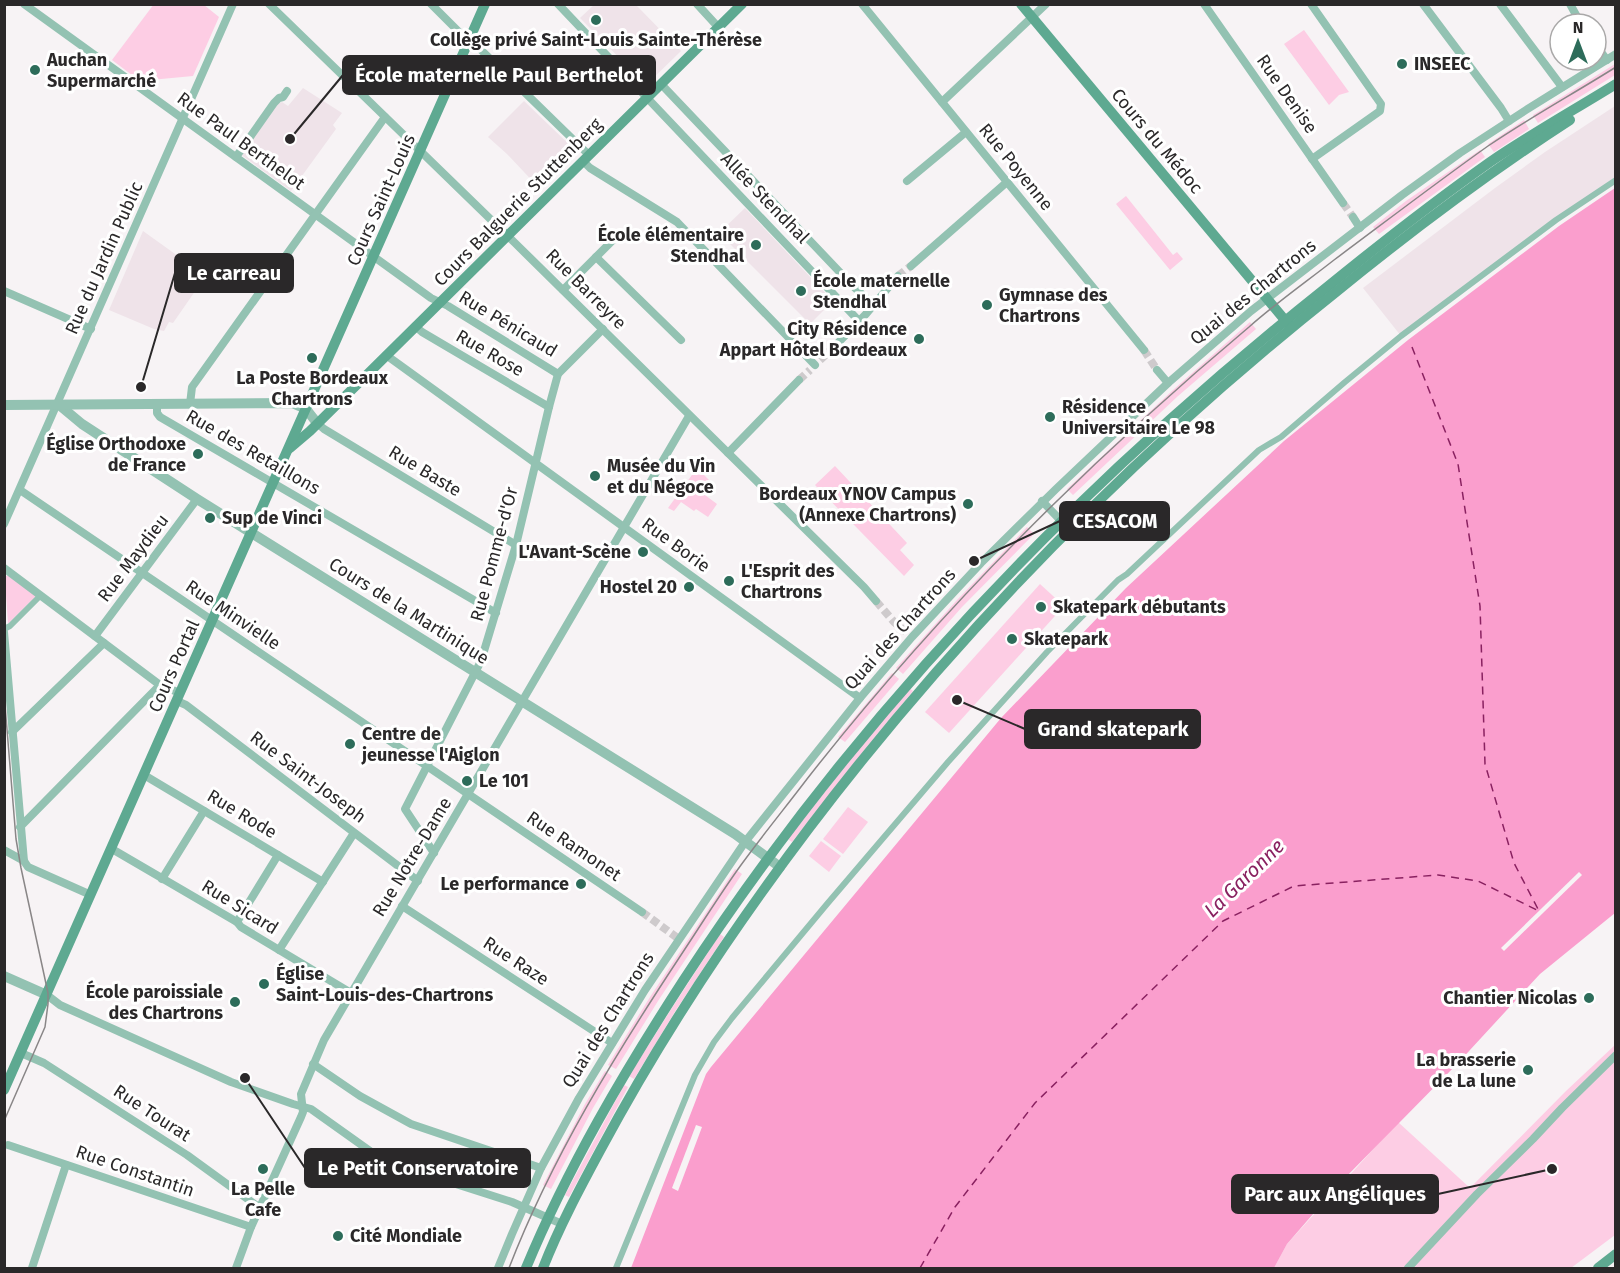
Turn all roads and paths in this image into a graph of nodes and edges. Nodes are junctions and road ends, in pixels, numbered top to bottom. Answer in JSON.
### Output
{"nodes":[{"id":1,"x":24,"y":4,"type":"edge"},
{"id":2,"x":233,"y":4,"type":"edge"},
{"id":3,"x":269,"y":4,"type":"edge"},
{"id":4,"x":431,"y":4,"type":"edge"},
{"id":5,"x":485,"y":4,"type":"edge"},
{"id":6,"x":558,"y":4,"type":"edge"},
{"id":7,"x":697,"y":4,"type":"edge"},
{"id":8,"x":742,"y":4,"type":"edge"},
{"id":9,"x":862,"y":4,"type":"edge"},
{"id":10,"x":1022,"y":4,"type":"edge"},
{"id":11,"x":1046,"y":4,"type":"edge"},
{"id":12,"x":1204,"y":4,"type":"edge"},
{"id":13,"x":1311,"y":4,"type":"edge"},
{"id":14,"x":1423,"y":4,"type":"edge"},
{"id":15,"x":1500,"y":4,"type":"edge"},
{"id":16,"x":1032,"y":17,"type":"junction"},
{"id":17,"x":719,"y":28,"type":"junction"},
{"id":18,"x":470,"y":40,"type":"junction"},
{"id":19,"x":1587,"y":72,"type":"edge"},
{"id":20,"x":661,"y":84,"type":"junction"},
{"id":21,"x":1616,"y":84,"type":"edge"},
{"id":22,"x":1563,"y":87,"type":"junction"},
{"id":23,"x":287,"y":91,"type":"dead end"},
{"id":24,"x":1616,"y":91,"type":"edge"},
{"id":25,"x":647,"y":98,"type":"junction"},
{"id":26,"x":942,"y":102,"type":"junction"},
{"id":27,"x":385,"y":117,"type":"junction"},
{"id":28,"x":183,"y":120,"type":"junction"},
{"id":29,"x":1509,"y":121,"type":"junction"},
{"id":30,"x":966,"y":132,"type":"junction"},
{"id":31,"x":1521,"y":147,"type":"junction"},
{"id":32,"x":421,"y":151,"type":"junction"},
{"id":33,"x":236,"y":158,"type":"junction"},
{"id":34,"x":586,"y":158,"type":"junction"},
{"id":35,"x":1312,"y":159,"type":"junction"},
{"id":36,"x":1616,"y":180,"type":"edge"},
{"id":37,"x":907,"y":181,"type":"dead end"},
{"id":38,"x":1007,"y":182,"type":"junction"},
{"id":39,"x":1343,"y":203,"type":"tunnel mouth"},
{"id":40,"x":315,"y":214,"type":"junction"},
{"id":41,"x":1551,"y":214,"type":"dead end"},
{"id":42,"x":1353,"y":217,"type":"tunnel mouth"},
{"id":43,"x":1556,"y":220,"type":"junction"},
{"id":44,"x":1360,"y":228,"type":"junction"},
{"id":45,"x":618,"y":235,"type":"dead end"},
{"id":46,"x":507,"y":236,"type":"junction"},
{"id":47,"x":596,"y":256,"type":"junction"},
{"id":48,"x":374,"y":257,"type":"junction"},
{"id":49,"x":911,"y":266,"type":"tunnel mouth"},
{"id":50,"x":898,"y":276,"type":"tunnel mouth"},
{"id":51,"x":563,"y":290,"type":"junction"},
{"id":52,"x":4,"y":291,"type":"edge"},
{"id":53,"x":1268,"y":298,"type":"junction"},
{"id":54,"x":440,"y":302,"type":"junction"},
{"id":55,"x":873,"y":305,"type":"junction"},
{"id":56,"x":860,"y":321,"type":"junction"},
{"id":57,"x":1288,"y":324,"type":"junction"},
{"id":58,"x":415,"y":327,"type":"junction"},
{"id":59,"x":91,"y":329,"type":"junction"},
{"id":60,"x":603,"y":329,"type":"junction"},
{"id":61,"x":681,"y":340,"type":"dead end"},
{"id":62,"x":832,"y":349,"type":"tunnel mouth"},
{"id":63,"x":1144,"y":350,"type":"tunnel mouth"},
{"id":64,"x":386,"y":356,"type":"junction"},
{"id":65,"x":815,"y":365,"type":"dead end"},
{"id":66,"x":1157,"y":370,"type":"tunnel mouth"},
{"id":67,"x":558,"y":374,"type":"junction"},
{"id":68,"x":799,"y":380,"type":"tunnel mouth"},
{"id":69,"x":1168,"y":383,"type":"junction"},
{"id":70,"x":58,"y":404,"type":"junction"},
{"id":71,"x":157,"y":404,"type":"junction"},
{"id":72,"x":190,"y":404,"type":"junction"},
{"id":73,"x":4,"y":405,"type":"edge"},
{"id":74,"x":549,"y":406,"type":"junction"},
{"id":75,"x":306,"y":409,"type":"junction"},
{"id":76,"x":689,"y":416,"type":"junction"},
{"id":77,"x":318,"y":423,"type":"junction"},
{"id":78,"x":288,"y":451,"type":"junction"},
{"id":79,"x":728,"y":453,"type":"junction"},
{"id":80,"x":535,"y":463,"type":"junction"},
{"id":81,"x":273,"y":483,"type":"junction"},
{"id":82,"x":20,"y":490,"type":"junction"},
{"id":83,"x":197,"y":499,"type":"junction"},
{"id":84,"x":1042,"y":501,"type":"junction"},
{"id":85,"x":4,"y":524,"type":"edge"},
{"id":86,"x":1065,"y":525,"type":"junction"},
{"id":87,"x":624,"y":528,"type":"junction"},
{"id":88,"x":251,"y":532,"type":"junction"},
{"id":89,"x":516,"y":545,"type":"junction"},
{"id":90,"x":4,"y":568,"type":"edge"},
{"id":91,"x":142,"y":573,"type":"junction"},
{"id":92,"x":41,"y":595,"type":"junction"},
{"id":93,"x":876,"y":601,"type":"tunnel mouth"},
{"id":94,"x":496,"y":613,"type":"junction"},
{"id":95,"x":212,"y":621,"type":"junction"},
{"id":96,"x":4,"y":630,"type":"edge"},
{"id":97,"x":95,"y":636,"type":"junction"},
{"id":98,"x":104,"y":643,"type":"junction"},
{"id":99,"x":476,"y":672,"type":"junction"},
{"id":100,"x":160,"y":685,"type":"junction"},
{"id":101,"x":179,"y":697,"type":"junction"},
{"id":102,"x":860,"y":698,"type":"junction"},
{"id":103,"x":522,"y":702,"type":"junction"},
{"id":104,"x":12,"y":732,"type":"junction"},
{"id":105,"x":427,"y":767,"type":"junction"},
{"id":106,"x":144,"y":775,"type":"junction"},
{"id":107,"x":468,"y":795,"type":"junction"},
{"id":108,"x":204,"y":811,"type":"junction"},
{"id":109,"x":20,"y":827,"type":"junction"},
{"id":110,"x":354,"y":833,"type":"junction"},
{"id":111,"x":745,"y":842,"type":"junction"},
{"id":112,"x":112,"y":849,"type":"junction"},
{"id":113,"x":4,"y":850,"type":"edge"},
{"id":114,"x":434,"y":853,"type":"junction"},
{"id":115,"x":278,"y":855,"type":"junction"},
{"id":116,"x":768,"y":858,"type":"junction"},
{"id":117,"x":24,"y":861,"type":"junction"},
{"id":118,"x":780,"y":867,"type":"junction"},
{"id":119,"x":162,"y":879,"type":"junction"},
{"id":120,"x":418,"y":881,"type":"junction"},
{"id":121,"x":322,"y":882,"type":"junction"},
{"id":122,"x":91,"y":896,"type":"junction"},
{"id":123,"x":402,"y":906,"type":"junction"},
{"id":124,"x":642,"y":912,"type":"tunnel mouth"},
{"id":125,"x":237,"y":922,"type":"junction"},
{"id":126,"x":279,"y":950,"type":"junction"},
{"id":127,"x":4,"y":976,"type":"edge"},
{"id":128,"x":351,"y":993,"type":"junction"},
{"id":129,"x":47,"y":995,"type":"junction"},
{"id":130,"x":612,"y":1043,"type":"junction"},
{"id":131,"x":21,"y":1053,"type":"junction"},
{"id":132,"x":1616,"y":1055,"type":"edge"},
{"id":133,"x":313,"y":1064,"type":"junction"},
{"id":134,"x":4,"y":1090,"type":"edge"},
{"id":135,"x":302,"y":1107,"type":"junction"},
{"id":136,"x":8,"y":1145,"type":"dead end"},
{"id":137,"x":66,"y":1165,"type":"junction"},
{"id":138,"x":542,"y":1168,"type":"junction"},
{"id":139,"x":523,"y":1207,"type":"junction"},
{"id":140,"x":260,"y":1208,"type":"junction"},
{"id":141,"x":549,"y":1218,"type":"junction"},
{"id":142,"x":562,"y":1224,"type":"junction"},
{"id":143,"x":251,"y":1227,"type":"junction"},
{"id":144,"x":1616,"y":1254,"type":"edge"},
{"id":145,"x":32,"y":1269,"type":"edge"},
{"id":146,"x":236,"y":1269,"type":"edge"},
{"id":147,"x":498,"y":1269,"type":"edge"},
{"id":148,"x":526,"y":1269,"type":"edge"},
{"id":149,"x":543,"y":1269,"type":"edge"},
{"id":150,"x":616,"y":1269,"type":"edge"},
{"id":151,"x":1408,"y":1269,"type":"edge"},
{"id":152,"x":1598,"y":1269,"type":"edge"}],
"edges":[{"from":1,"to":28,"type":"street","name":"Rue Paul Berthelot"},
{"from":2,"to":28,"type":"street","name":"Rue du Jardin Public"},
{"from":3,"to":27,"type":"street","name":"Rue Barreyre"},
{"from":4,"to":18,"type":"street"},
{"from":5,"to":18,"type":"main road","name":"Cours Saint-Louis"},
{"from":6,"to":25,"type":"street","name":"Allée Stendhal"},
{"from":7,"to":17,"type":"street"},
{"from":8,"to":17,"type":"main road","name":"Cours Balguerie Stuttenberg"},
{"from":9,"to":26,"type":"street","name":"Rue Poyenne"},
{"from":10,"to":16,"type":"main road","name":"Cours du Médoc"},
{"from":11,"to":16,"type":"street"},
{"from":12,"to":35,"type":"street","name":"Rue Denise"},
{"from":13,"to":35,"type":"street"},
{"from":14,"to":29,"type":"street"},
{"from":15,"to":22,"type":"street"},
{"from":16,"to":26,"type":"street"},
{"from":16,"to":53,"type":"main road","name":"Cours du Médoc"},
{"from":17,"to":20,"type":"main road","name":"Cours Balguerie Stuttenberg"},
{"from":18,"to":32,"type":"main road","name":"Cours Saint-Louis"},
{"from":18,"to":34,"type":"street"},
{"from":19,"to":22,"type":"street","name":"Quai des Chartrons"},
{"from":20,"to":25,"type":"main road","name":"Cours Balguerie Stuttenberg"},
{"from":20,"to":55,"type":"street","name":"Allée Stendhal"},
{"from":21,"to":31,"type":"main road"},
{"from":22,"to":29,"type":"street","name":"Quai des Chartrons"},
{"from":23,"to":33,"type":"street"},
{"from":24,"to":31,"type":"main road"},
{"from":25,"to":34,"type":"main road","name":"Cours Balguerie Stuttenberg"},
{"from":25,"to":56,"type":"street","name":"Allée Stendhal"},
{"from":26,"to":30,"type":"street","name":"Rue Poyenne"},
{"from":27,"to":32,"type":"street","name":"Rue Barreyre"},
{"from":27,"to":40,"type":"street"},
{"from":28,"to":33,"type":"street","name":"Rue Paul Berthelot"},
{"from":28,"to":59,"type":"street","name":"Rue du Jardin Public"},
{"from":29,"to":44,"type":"street","name":"Quai des Chartrons"},
{"from":30,"to":37,"type":"street"},
{"from":30,"to":38,"type":"street","name":"Rue Poyenne"},
{"from":31,"to":57,"type":"main road"},
{"from":32,"to":46,"type":"street","name":"Rue Barreyre"},
{"from":32,"to":48,"type":"main road","name":"Cours Saint-Louis"},
{"from":33,"to":40,"type":"street","name":"Rue Paul Berthelot"},
{"from":34,"to":46,"type":"main road","name":"Cours Balguerie Stuttenberg"},
{"from":34,"to":65,"type":"street"},
{"from":35,"to":39,"type":"street","name":"Rue Denise"},
{"from":36,"to":43,"type":"street"},
{"from":38,"to":49,"type":"street"},
{"from":38,"to":63,"type":"street","name":"Rue Poyenne"},
{"from":40,"to":48,"type":"street","name":"Rue Paul Berthelot"},
{"from":40,"to":72,"type":"street"},
{"from":41,"to":43,"type":"street"},
{"from":42,"to":44,"type":"street"},
{"from":43,"to":150,"type":"street"},
{"from":44,"to":53,"type":"street","name":"Quai des Chartrons"},
{"from":45,"to":47,"type":"street"},
{"from":46,"to":51,"type":"street","name":"Rue Barreyre"},
{"from":46,"to":54,"type":"main road","name":"Cours Balguerie Stuttenberg"},
{"from":47,"to":51,"type":"street"},
{"from":47,"to":61,"type":"street"},
{"from":48,"to":54,"type":"street","name":"Rue Paul Berthelot"},
{"from":48,"to":75,"type":"main road","name":"Cours Saint-Louis"},
{"from":50,"to":55,"type":"street"},
{"from":51,"to":60,"type":"street","name":"Rue Barreyre"},
{"from":52,"to":59,"type":"street"},
{"from":53,"to":57,"type":"main road","name":"Cours du Médoc"},
{"from":53,"to":69,"type":"street","name":"Quai des Chartrons"},
{"from":54,"to":58,"type":"main road","name":"Cours Balguerie Stuttenberg"},
{"from":54,"to":67,"type":"street","name":"Rue Pénicaud"},
{"from":55,"to":56,"type":"street"},
{"from":56,"to":62,"type":"street"},
{"from":57,"to":86,"type":"main road"},
{"from":58,"to":64,"type":"main road","name":"Cours Balguerie Stuttenberg"},
{"from":58,"to":74,"type":"street","name":"Rue Rose"},
{"from":59,"to":70,"type":"street","name":"Rue du Jardin Public"},
{"from":60,"to":67,"type":"street","name":"Rue Pomme-d'Or"},
{"from":60,"to":76,"type":"street","name":"Rue Barreyre"},
{"from":64,"to":77,"type":"main road","name":"Cours Balguerie Stuttenberg"},
{"from":64,"to":80,"type":"street","name":"Rue Borie"},
{"from":66,"to":69,"type":"street"},
{"from":67,"to":74,"type":"street","name":"Rue Pomme-d'Or"},
{"from":68,"to":79,"type":"street"},
{"from":69,"to":84,"type":"street","name":"Quai des Chartrons"},
{"from":70,"to":71,"type":"street"},
{"from":70,"to":73,"type":"street"},
{"from":70,"to":82,"type":"street","name":"Rue du Jardin Public"},
{"from":70,"to":83,"type":"street","name":"Cours de la Martinique"},
{"from":71,"to":72,"type":"street"},
{"from":71,"to":81,"type":"street","name":"Rue des Retaillons"},
{"from":72,"to":75,"type":"street"},
{"from":74,"to":80,"type":"street","name":"Rue Pomme-d'Or"},
{"from":75,"to":77,"type":"street"},
{"from":75,"to":78,"type":"main road","name":"Cours Portal"},
{"from":76,"to":79,"type":"street","name":"Rue Barreyre"},
{"from":76,"to":87,"type":"street","name":"Rue Notre-Dame"},
{"from":77,"to":78,"type":"main road","name":"Cours Portal"},
{"from":77,"to":89,"type":"street","name":"Rue Baste"},
{"from":78,"to":81,"type":"main road","name":"Cours Portal"},
{"from":79,"to":93,"type":"street","name":"Rue Barreyre"},
{"from":80,"to":87,"type":"street","name":"Rue Borie"},
{"from":80,"to":89,"type":"street","name":"Rue Pomme-d'Or"},
{"from":81,"to":88,"type":"main road","name":"Cours Portal"},
{"from":81,"to":94,"type":"street","name":"Rue des Retaillons"},
{"from":82,"to":85,"type":"street","name":"Rue du Jardin Public"},
{"from":82,"to":91,"type":"street","name":"Rue Minvielle"},
{"from":83,"to":88,"type":"street","name":"Cours de la Martinique"},
{"from":83,"to":91,"type":"street","name":"Rue Maydieu"},
{"from":84,"to":86,"type":"street"},
{"from":84,"to":102,"type":"street","name":"Quai des Chartrons"},
{"from":86,"to":116,"type":"main road"},
{"from":86,"to":118,"type":"main road"},
{"from":87,"to":102,"type":"street","name":"Rue Borie"},
{"from":87,"to":103,"type":"street","name":"Rue Notre-Dame"},
{"from":88,"to":95,"type":"main road","name":"Cours Portal"},
{"from":88,"to":99,"type":"street","name":"Cours de la Martinique"},
{"from":89,"to":94,"type":"street","name":"Rue Pomme-d'Or"},
{"from":90,"to":92,"type":"street","name":"Rue Saint-Joseph"},
{"from":91,"to":95,"type":"street","name":"Rue Minvielle"},
{"from":91,"to":97,"type":"street","name":"Rue Maydieu"},
{"from":92,"to":96,"type":"street"},
{"from":92,"to":97,"type":"street","name":"Rue Saint-Joseph"},
{"from":94,"to":99,"type":"street","name":"Rue Pomme-d'Or"},
{"from":95,"to":101,"type":"main road","name":"Cours Portal"},
{"from":95,"to":105,"type":"street","name":"Rue Minvielle"},
{"from":96,"to":104,"type":"street"},
{"from":97,"to":98,"type":"street","name":"Rue Saint-Joseph"},
{"from":98,"to":100,"type":"street","name":"Rue Saint-Joseph"},
{"from":98,"to":104,"type":"street"},
{"from":99,"to":103,"type":"street","name":"Cours de la Martinique"},
{"from":99,"to":105,"type":"street","name":"Rue Pomme-d'Or"},
{"from":100,"to":101,"type":"street","name":"Rue Saint-Joseph"},
{"from":100,"to":109,"type":"street"},
{"from":101,"to":106,"type":"main road","name":"Cours Portal"},
{"from":101,"to":110,"type":"street","name":"Rue Saint-Joseph"},
{"from":102,"to":111,"type":"street","name":"Quai des Chartrons"},
{"from":103,"to":107,"type":"street","name":"Rue Notre-Dame"},
{"from":103,"to":111,"type":"street","name":"Cours de la Martinique"},
{"from":104,"to":109,"type":"street"},
{"from":105,"to":107,"type":"street","name":"Rue Ramonet"},
{"from":105,"to":114,"type":"street","name":"Rue Pomme-d'Or"},
{"from":106,"to":108,"type":"street","name":"Rue Rode"},
{"from":106,"to":112,"type":"main road","name":"Cours Portal"},
{"from":107,"to":114,"type":"street","name":"Rue Notre-Dame"},
{"from":107,"to":124,"type":"street","name":"Rue Ramonet"},
{"from":108,"to":115,"type":"street","name":"Rue Rode"},
{"from":108,"to":119,"type":"street"},
{"from":109,"to":117,"type":"street"},
{"from":110,"to":120,"type":"street","name":"Rue Saint-Joseph"},
{"from":110,"to":121,"type":"street"},
{"from":111,"to":116,"type":"street","name":"Cours de la Martinique"},
{"from":111,"to":130,"type":"street","name":"Quai des Chartrons"},
{"from":112,"to":119,"type":"street","name":"Rue Sicard"},
{"from":112,"to":122,"type":"main road","name":"Cours Portal"},
{"from":113,"to":117,"type":"street"},
{"from":114,"to":120,"type":"street","name":"Rue Notre-Dame"},
{"from":115,"to":121,"type":"street","name":"Rue Rode"},
{"from":115,"to":125,"type":"street"},
{"from":116,"to":118,"type":"street","name":"Cours de la Martinique"},
{"from":116,"to":141,"type":"main road"},
{"from":117,"to":122,"type":"street"},
{"from":118,"to":142,"type":"main road"},
{"from":119,"to":125,"type":"street","name":"Rue Sicard"},
{"from":120,"to":123,"type":"street","name":"Rue Notre-Dame"},
{"from":121,"to":126,"type":"street"},
{"from":122,"to":129,"type":"main road","name":"Cours Portal"},
{"from":123,"to":128,"type":"street","name":"Rue Notre-Dame"},
{"from":123,"to":130,"type":"street","name":"Rue Raze"},
{"from":125,"to":126,"type":"street","name":"Rue Sicard"},
{"from":126,"to":128,"type":"street","name":"Rue Sicard"},
{"from":127,"to":129,"type":"street"},
{"from":128,"to":133,"type":"street","name":"Rue Notre-Dame"},
{"from":129,"to":131,"type":"main road","name":"Cours Portal"},
{"from":129,"to":135,"type":"street"},
{"from":130,"to":138,"type":"street","name":"Quai des Chartrons"},
{"from":131,"to":134,"type":"main road","name":"Cours Portal"},
{"from":131,"to":140,"type":"street","name":"Rue Tourat"},
{"from":132,"to":151,"type":"street"},
{"from":133,"to":135,"type":"street","name":"Rue Notre-Dame"},
{"from":133,"to":138,"type":"street"},
{"from":135,"to":139,"type":"street"},
{"from":135,"to":140,"type":"street","name":"Rue Notre-Dame"},
{"from":136,"to":137,"type":"street","name":"Rue Constantin"},
{"from":137,"to":143,"type":"street","name":"Rue Constantin"},
{"from":137,"to":145,"type":"street"},
{"from":138,"to":139,"type":"street","name":"Quai des Chartrons"},
{"from":139,"to":141,"type":"street"},
{"from":139,"to":147,"type":"street","name":"Quai des Chartrons"},
{"from":140,"to":143,"type":"street","name":"Rue Notre-Dame"},
{"from":141,"to":142,"type":"street"},
{"from":141,"to":148,"type":"main road"},
{"from":142,"to":149,"type":"main road"},
{"from":143,"to":146,"type":"street","name":"Rue Notre-Dame"},
{"from":144,"to":152,"type":"main road"}]}
